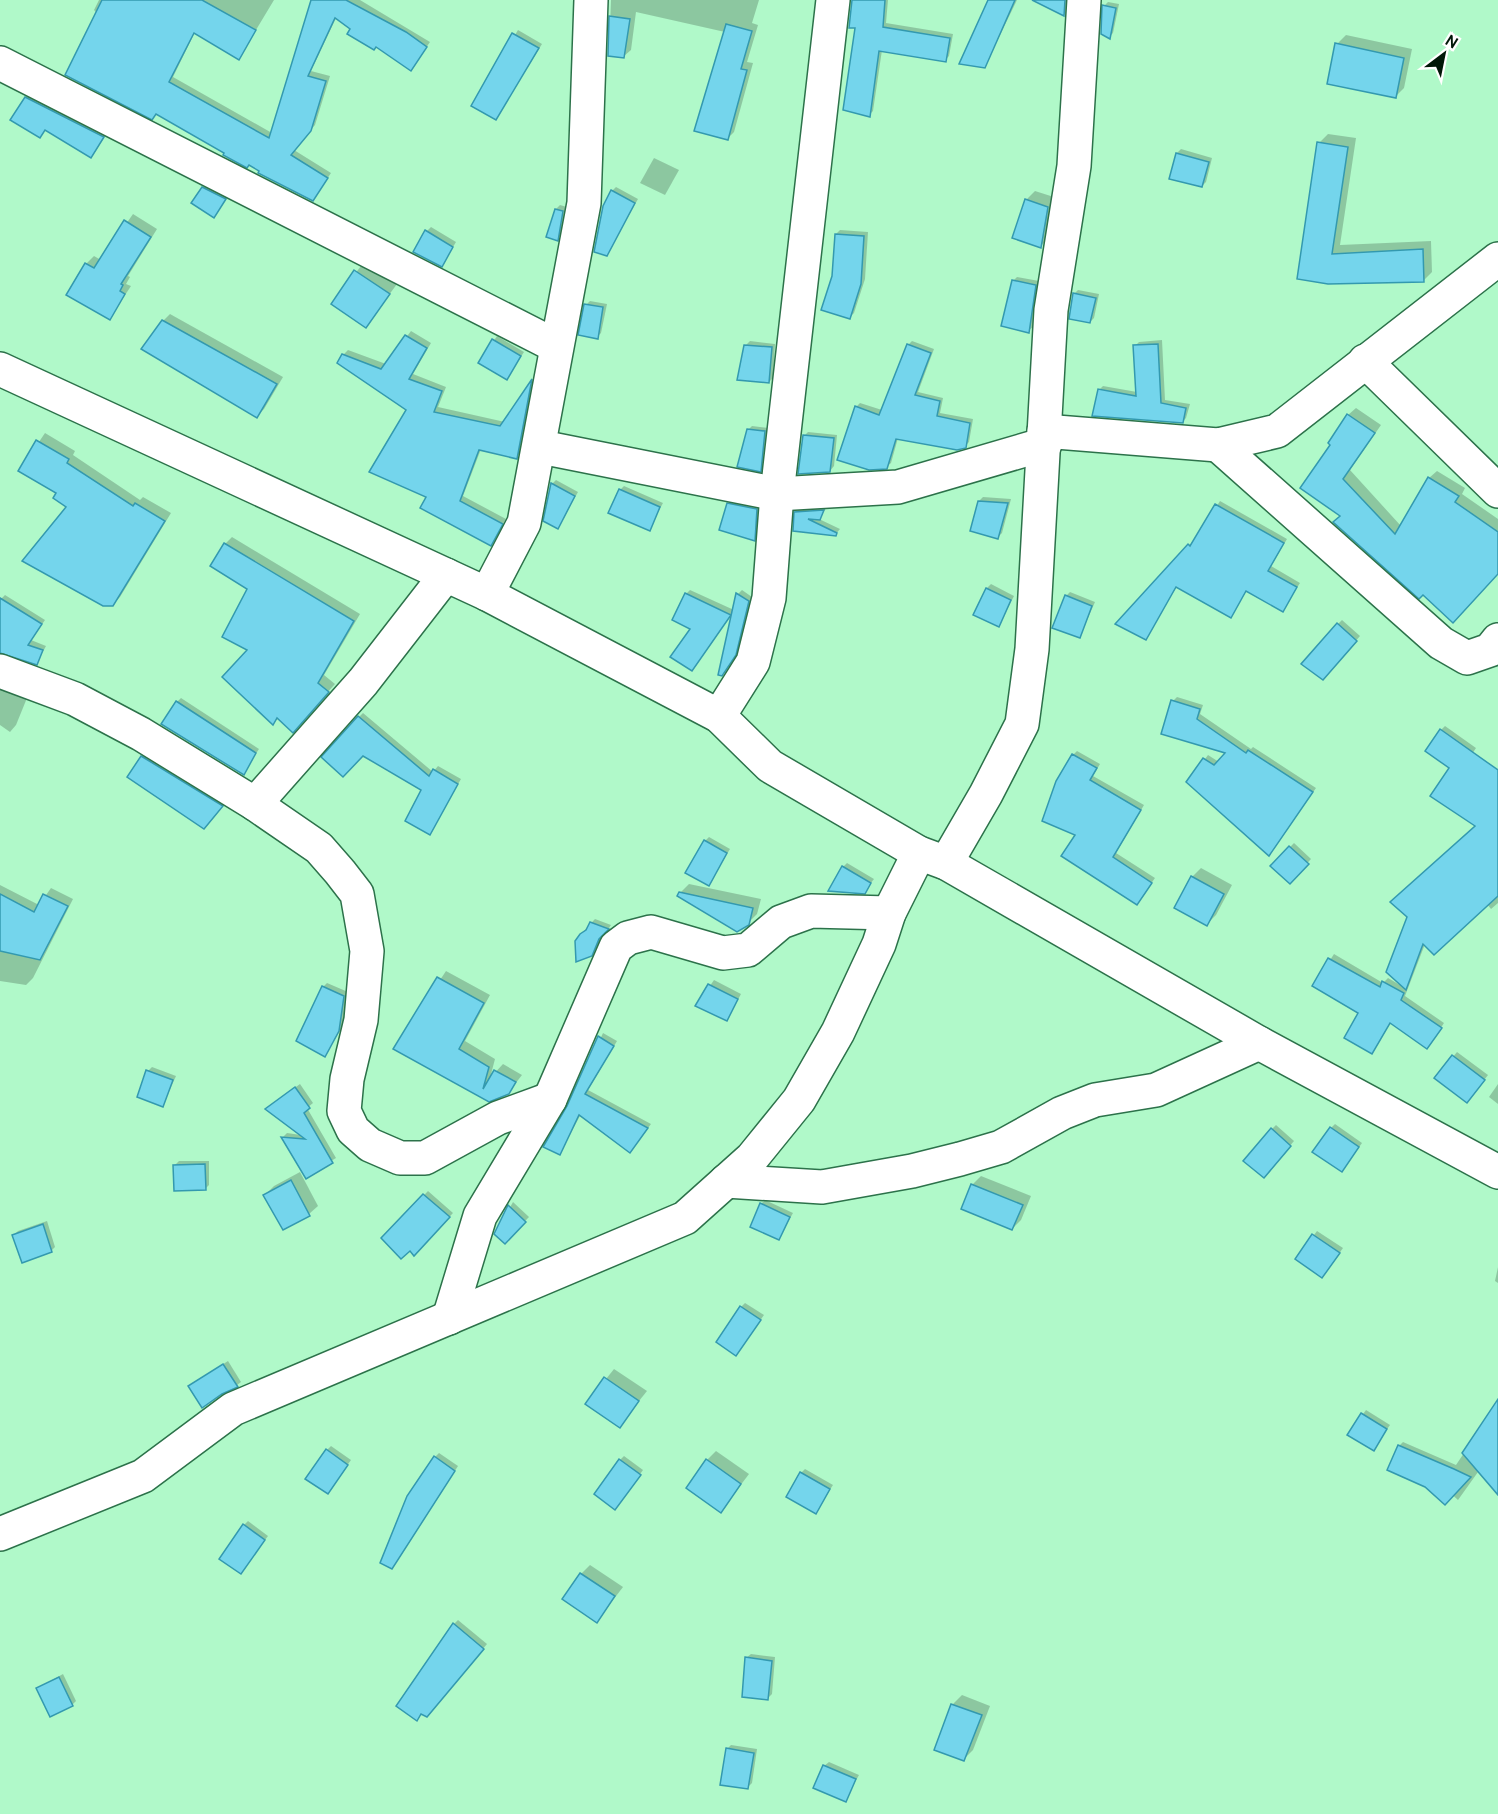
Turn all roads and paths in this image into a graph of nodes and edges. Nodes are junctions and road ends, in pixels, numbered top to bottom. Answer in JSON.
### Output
{"nodes":[{"id":1,"x":591,"y":0,"type":"edge"},
{"id":2,"x":833,"y":0,"type":"edge"},
{"id":3,"x":1084,"y":0,"type":"edge"},
{"id":4,"x":0,"y":63,"type":"edge"},
{"id":5,"x":1498,"y":259,"type":"edge"},
{"id":6,"x":556,"y":346,"type":"junction"},
{"id":7,"x":1365,"y":361,"type":"junction"},
{"id":8,"x":2,"y":375,"type":"edge"},
{"id":9,"x":1044,"y":437,"type":"junction"},
{"id":10,"x":1218,"y":445,"type":"junction"},
{"id":11,"x":541,"y":447,"type":"junction"},
{"id":12,"x":1498,"y":491,"type":"edge"},
{"id":13,"x":777,"y":494,"type":"junction"},
{"id":14,"x":446,"y":575,"type":"junction"},
{"id":15,"x":487,"y":594,"type":"junction"},
{"id":16,"x":1498,"y":640,"type":"edge"},
{"id":17,"x":0,"y":671,"type":"edge"},
{"id":18,"x":719,"y":716,"type":"junction"},
{"id":19,"x":255,"y":804,"type":"junction"},
{"id":20,"x":932,"y":858,"type":"junction"},
{"id":21,"x":890,"y":913,"type":"junction"},
{"id":22,"x":1259,"y":1043,"type":"junction"},
{"id":23,"x":550,"y":1099,"type":"junction"},
{"id":24,"x":1498,"y":1172,"type":"edge"},
{"id":25,"x":726,"y":1181,"type":"junction"},
{"id":26,"x":449,"y":1318,"type":"junction"},
{"id":27,"x":0,"y":1534,"type":"edge"}],
"edges":[{"from":1,"to":6,"type":"street"},
{"from":2,"to":13,"type":"street"},
{"from":3,"to":9,"type":"street"},
{"from":4,"to":6,"type":"street"},
{"from":5,"to":7,"type":"street"},
{"from":6,"to":11,"type":"street"},
{"from":7,"to":10,"type":"street"},
{"from":7,"to":12,"type":"street"},
{"from":8,"to":14,"type":"street"},
{"from":9,"to":10,"type":"street"},
{"from":9,"to":13,"type":"street"},
{"from":9,"to":20,"type":"street"},
{"from":10,"to":16,"type":"street"},
{"from":11,"to":13,"type":"street"},
{"from":11,"to":15,"type":"street"},
{"from":13,"to":18,"type":"street"},
{"from":14,"to":15,"type":"street"},
{"from":14,"to":19,"type":"street"},
{"from":15,"to":18,"type":"street"},
{"from":17,"to":19,"type":"street"},
{"from":18,"to":20,"type":"street"},
{"from":19,"to":23,"type":"street"},
{"from":20,"to":21,"type":"street"},
{"from":20,"to":22,"type":"street"},
{"from":21,"to":23,"type":"street"},
{"from":21,"to":25,"type":"street"},
{"from":22,"to":24,"type":"street"},
{"from":22,"to":25,"type":"street"},
{"from":23,"to":26,"type":"street"},
{"from":25,"to":26,"type":"street"},
{"from":26,"to":27,"type":"street"}]}
